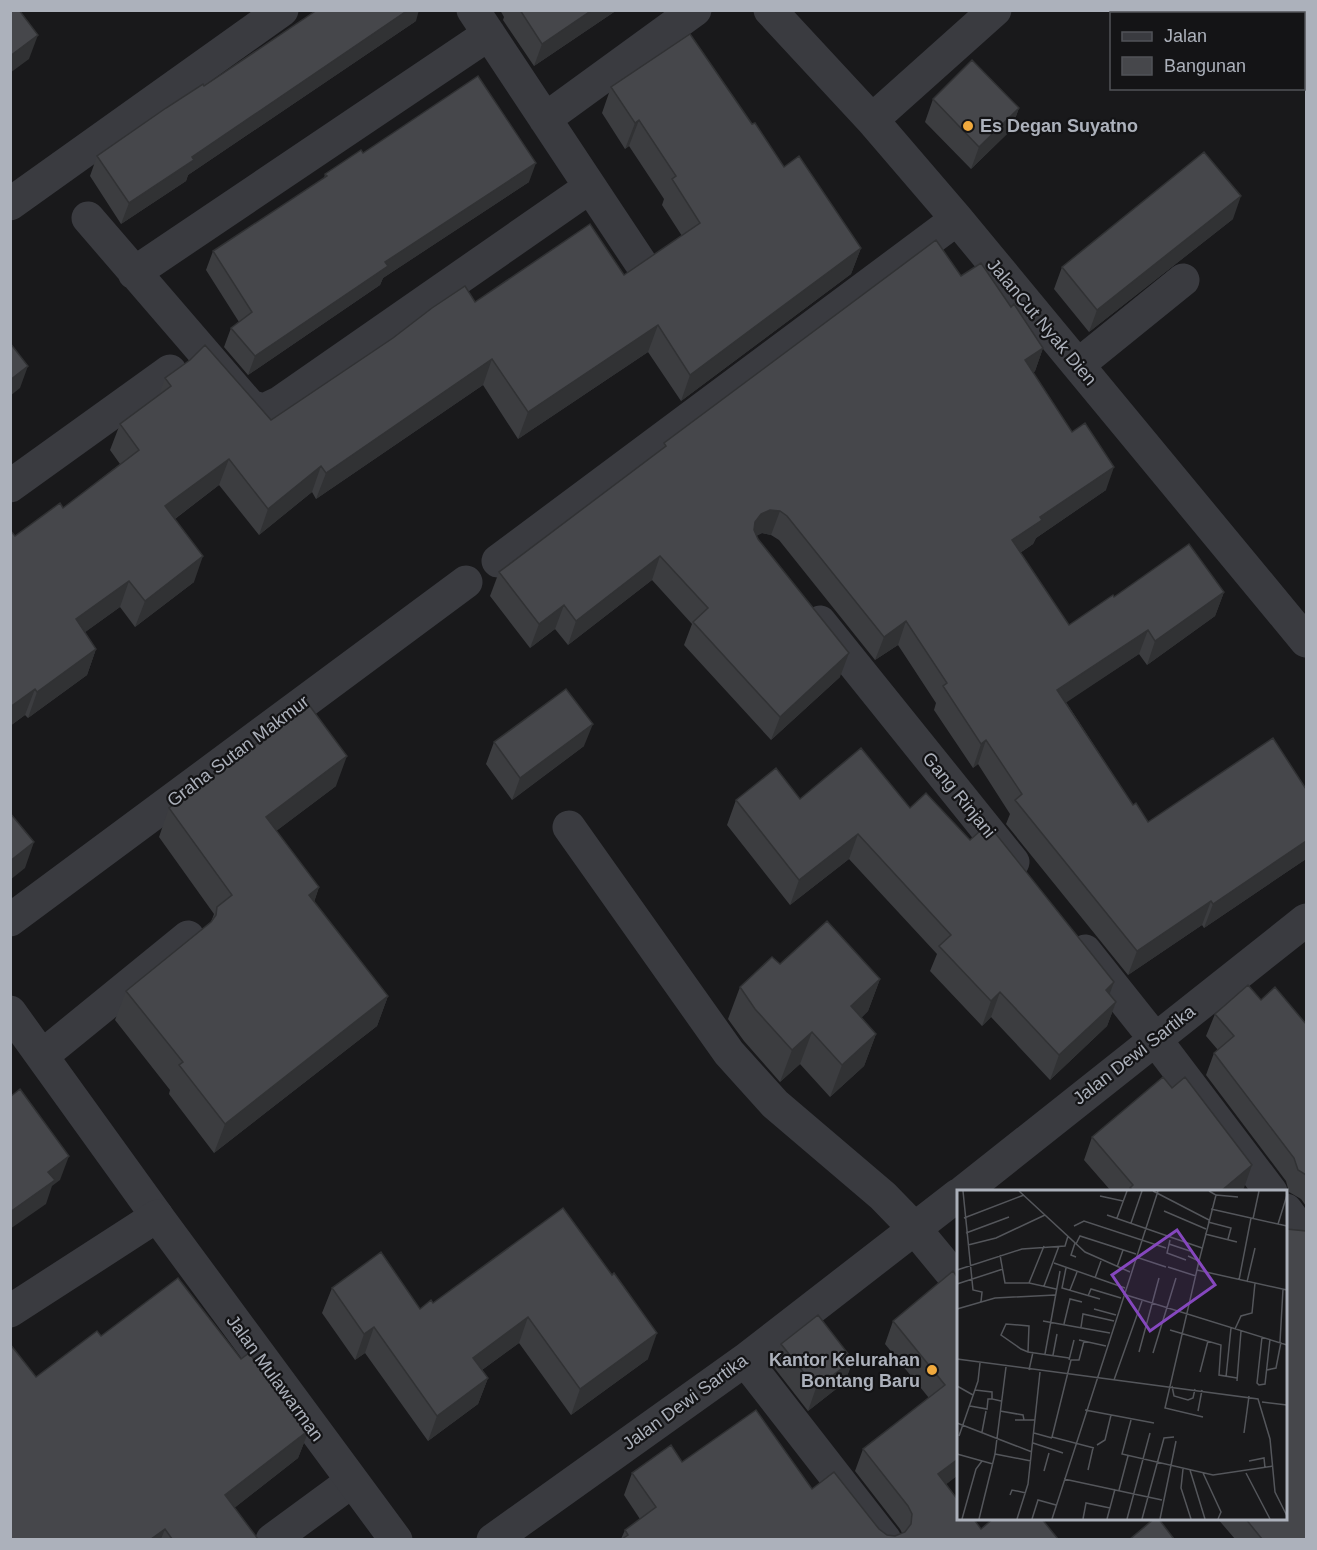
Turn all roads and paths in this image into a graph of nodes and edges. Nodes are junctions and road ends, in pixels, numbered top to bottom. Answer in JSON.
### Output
{"nodes":[{"id":1,"x":282,"y":10,"type":"edge"},
{"id":2,"x":770,"y":10,"type":"edge"},
{"id":3,"x":995,"y":10,"type":"edge"},
{"id":4,"x":683,"y":13,"type":"edge"},
{"id":5,"x":481,"y":22,"type":"edge"},
{"id":6,"x":545,"y":119,"type":"junction"},
{"id":7,"x":872,"y":120,"type":"junction"},
{"id":8,"x":590,"y":187,"type":"junction"},
{"id":9,"x":10,"y":204,"type":"edge"},
{"id":10,"x":88,"y":218,"type":"dead end"},
{"id":11,"x":957,"y":219,"type":"junction"},
{"id":12,"x":640,"y":262,"type":"edge"},
{"id":13,"x":134,"y":273,"type":"junction"},
{"id":14,"x":1184,"y":280,"type":"dead end"},
{"id":15,"x":1078,"y":365,"type":"junction"},
{"id":16,"x":170,"y":371,"type":"edge"},
{"id":17,"x":10,"y":486,"type":"edge"},
{"id":18,"x":498,"y":561,"type":"dead end"},
{"id":19,"x":466,"y":582,"type":"dead end"},
{"id":20,"x":801,"y":598,"type":"edge"},
{"id":21,"x":1305,"y":637,"type":"edge"},
{"id":22,"x":569,"y":827,"type":"dead end"},
{"id":23,"x":1029,"y":883,"type":"edge"},
{"id":24,"x":10,"y":920,"type":"edge"},
{"id":25,"x":1306,"y":920,"type":"edge"},
{"id":26,"x":1066,"y":929,"type":"edge"},
{"id":27,"x":188,"y":938,"type":"edge"},
{"id":28,"x":10,"y":1012,"type":"edge"},
{"id":29,"x":1155,"y":1039,"type":"junction"},
{"id":30,"x":42,"y":1056,"type":"junction"},
{"id":31,"x":964,"y":1190,"type":"edge"},
{"id":32,"x":1270,"y":1190,"type":"edge"},
{"id":33,"x":957,"y":1196,"type":"edge"},
{"id":34,"x":1287,"y":1211,"type":"edge"},
{"id":35,"x":157,"y":1216,"type":"junction"},
{"id":36,"x":915,"y":1229,"type":"junction"},
{"id":37,"x":1306,"y":1237,"type":"edge"},
{"id":38,"x":957,"y":1280,"type":"edge"},
{"id":39,"x":10,"y":1311,"type":"edge"},
{"id":40,"x":745,"y":1360,"type":"junction"},
{"id":41,"x":351,"y":1482,"type":"junction"},
{"id":42,"x":272,"y":1539,"type":"edge"},
{"id":43,"x":396,"y":1539,"type":"edge"},
{"id":44,"x":493,"y":1539,"type":"edge"},
{"id":45,"x":885,"y":1539,"type":"edge"}],
"edges":[{"from":1,"to":9,"type":"street"},
{"from":2,"to":7,"type":"street","name":"JalanCut Nyak Dien"},
{"from":3,"to":7,"type":"street"},
{"from":4,"to":6,"type":"street"},
{"from":5,"to":6,"type":"street"},
{"from":5,"to":13,"type":"street"},
{"from":6,"to":8,"type":"street"},
{"from":7,"to":11,"type":"street","name":"JalanCut Nyak Dien"},
{"from":8,"to":12,"type":"street"},
{"from":8,"to":13,"type":"street"},
{"from":10,"to":13,"type":"street"},
{"from":11,"to":15,"type":"street","name":"JalanCut Nyak Dien"},
{"from":11,"to":18,"type":"street"},
{"from":14,"to":15,"type":"street"},
{"from":15,"to":21,"type":"street","name":"JalanCut Nyak Dien"},
{"from":16,"to":17,"type":"street"},
{"from":19,"to":24,"type":"street","name":"Graha Sutan Makmur"},
{"from":20,"to":23,"type":"street","name":"Gang Rinjani"},
{"from":22,"to":36,"type":"street"},
{"from":25,"to":29,"type":"street","name":"Jalan Dewi Sartika"},
{"from":26,"to":29,"type":"street"},
{"from":27,"to":30,"type":"street"},
{"from":28,"to":30,"type":"street","name":"Jalan Mulawarman"},
{"from":29,"to":31,"type":"street","name":"Jalan Dewi Sartika"},
{"from":29,"to":32,"type":"street"},
{"from":30,"to":35,"type":"street","name":"Jalan Mulawarman"},
{"from":33,"to":36,"type":"street","name":"Jalan Dewi Sartika"},
{"from":34,"to":37,"type":"street"},
{"from":35,"to":39,"type":"street"},
{"from":35,"to":41,"type":"street","name":"Jalan Mulawarman"},
{"from":36,"to":38,"type":"street"},
{"from":36,"to":40,"type":"street","name":"Jalan Dewi Sartika"},
{"from":40,"to":44,"type":"street","name":"Jalan Dewi Sartika"},
{"from":40,"to":45,"type":"street"},
{"from":41,"to":42,"type":"street"},
{"from":41,"to":43,"type":"street","name":"Jalan Mulawarman"}]}
